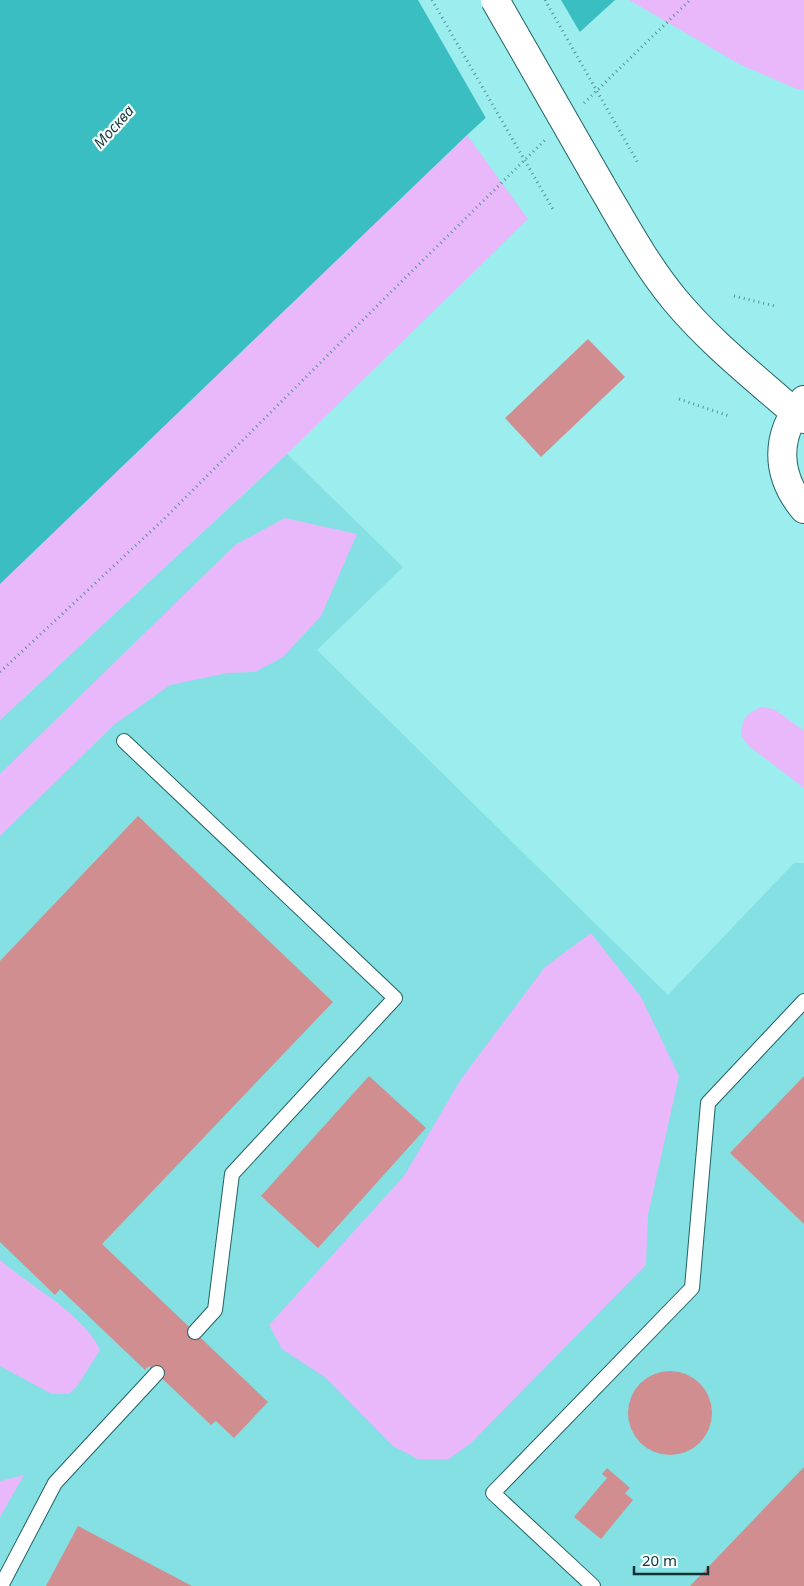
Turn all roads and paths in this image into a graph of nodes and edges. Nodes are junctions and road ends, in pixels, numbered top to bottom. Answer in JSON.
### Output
{"nodes":[{"id":1,"x":432,"y":0,"type":"edge"},
{"id":2,"x":496,"y":0,"type":"edge"},
{"id":3,"x":545,"y":0,"type":"edge"},
{"id":4,"x":690,"y":0,"type":"edge"},
{"id":5,"x":577,"y":109,"type":"dead end"},
{"id":6,"x":549,"y":136,"type":"dead end"},
{"id":7,"x":638,"y":163,"type":"dead end"},
{"id":8,"x":554,"y":211,"type":"dead end"},
{"id":9,"x":734,"y":296,"type":"dead end"},
{"id":10,"x":775,"y":306,"type":"dead end"},
{"id":11,"x":680,"y":398,"type":"dead end"},
{"id":12,"x":801,"y":410,"type":"edge"},
{"id":13,"x":729,"y":416,"type":"dead end"},
{"id":14,"x":804,"y":509,"type":"edge"},
{"id":15,"x":0,"y":672,"type":"edge"},
{"id":16,"x":124,"y":741,"type":"dead end"},
{"id":17,"x":804,"y":1001,"type":"edge"},
{"id":18,"x":195,"y":1332,"type":"dead end"},
{"id":19,"x":157,"y":1374,"type":"dead end"},
{"id":20,"x":1,"y":1586,"type":"edge"},
{"id":21,"x":593,"y":1586,"type":"edge"}],
"edges":[{"from":1,"to":8,"type":"path","bridge":true},
{"from":2,"to":12,"type":"street","bridge":true},
{"from":3,"to":7,"type":"path","bridge":true},
{"from":4,"to":5,"type":"path"},
{"from":6,"to":15,"type":"path"},
{"from":9,"to":10,"type":"path"},
{"from":11,"to":13,"type":"path"},
{"from":12,"to":14,"type":"street"},
{"from":16,"to":18,"type":"lane"},
{"from":17,"to":21,"type":"lane"},
{"from":19,"to":20,"type":"lane"}]}
